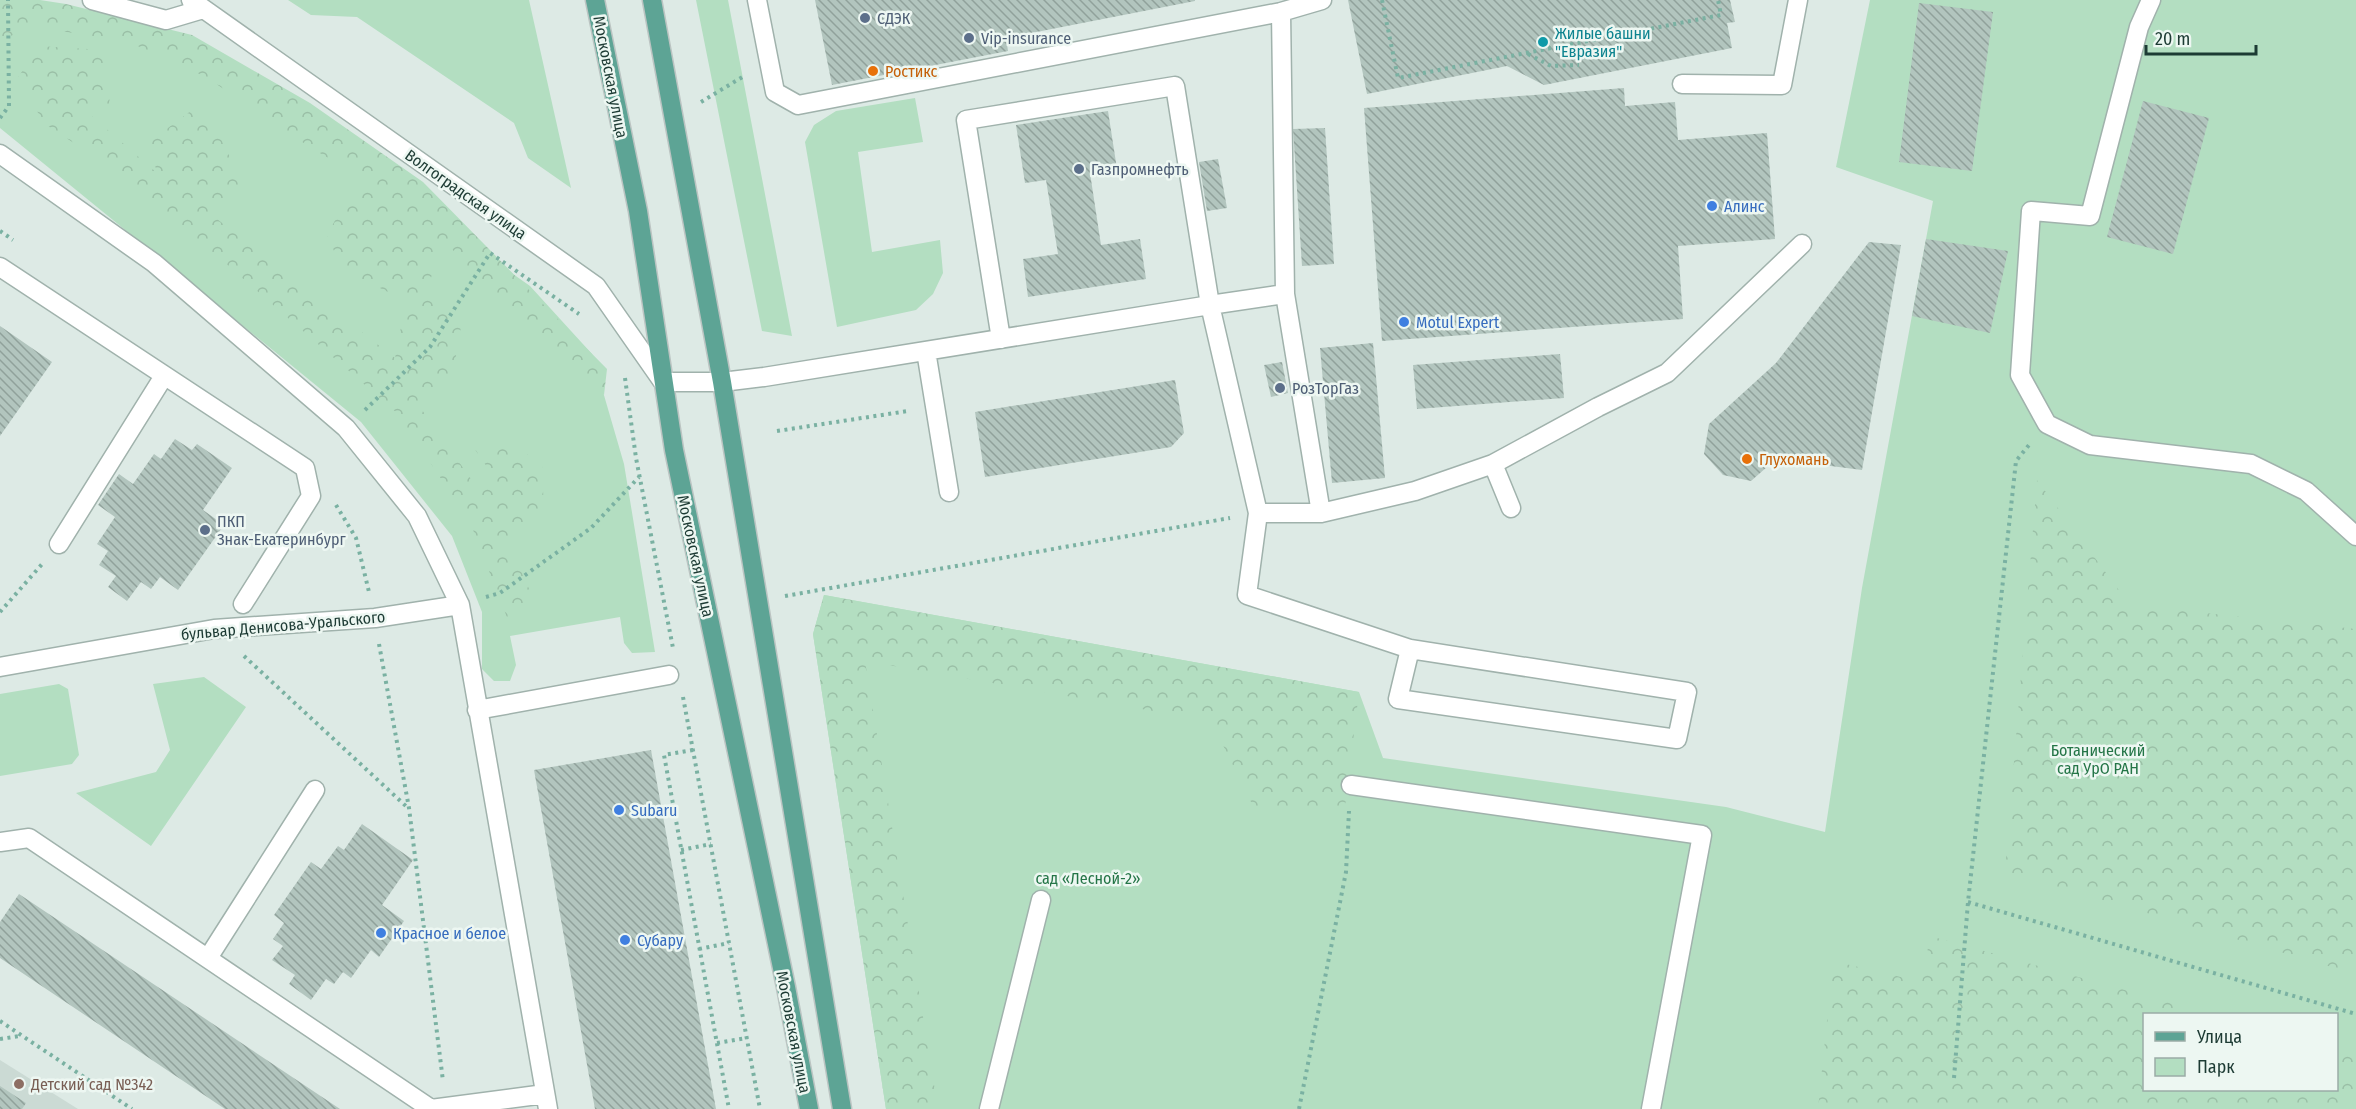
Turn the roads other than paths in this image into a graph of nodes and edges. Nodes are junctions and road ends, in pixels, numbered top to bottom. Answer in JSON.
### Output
{"nodes":[{"id":1,"x":92,"y":0,"type":"edge"},
{"id":2,"x":595,"y":0,"type":"edge"},
{"id":3,"x":651,"y":0,"type":"edge"},
{"id":4,"x":757,"y":0,"type":"edge"},
{"id":5,"x":1322,"y":0,"type":"edge"},
{"id":6,"x":1798,"y":0,"type":"edge"},
{"id":7,"x":2151,"y":0,"type":"edge"},
{"id":8,"x":197,"y":4,"type":"edge"},
{"id":9,"x":1281,"y":12,"type":"junction"},
{"id":10,"x":1682,"y":84,"type":"dead end"},
{"id":11,"x":0,"y":154,"type":"edge"},
{"id":12,"x":1802,"y":244,"type":"dead end"},
{"id":13,"x":0,"y":267,"type":"edge"},
{"id":14,"x":1285,"y":294,"type":"junction"},
{"id":15,"x":1210,"y":305,"type":"junction"},
{"id":16,"x":1001,"y":339,"type":"junction"},
{"id":17,"x":926,"y":351,"type":"junction"},
{"id":18,"x":164,"y":376,"type":"junction"},
{"id":19,"x":663,"y":382,"type":"junction"},
{"id":20,"x":722,"y":382,"type":"junction"},
{"id":21,"x":1493,"y":464,"type":"junction"},
{"id":22,"x":949,"y":492,"type":"dead end"},
{"id":23,"x":1511,"y":508,"type":"dead end"},
{"id":24,"x":1258,"y":513,"type":"junction"},
{"id":25,"x":1321,"y":513,"type":"junction"},
{"id":26,"x":2356,"y":536,"type":"edge"},
{"id":27,"x":59,"y":544,"type":"road end"},
{"id":28,"x":243,"y":604,"type":"dead end"},
{"id":29,"x":460,"y":605,"type":"junction"},
{"id":30,"x":1410,"y":649,"type":"junction"},
{"id":31,"x":0,"y":667,"type":"edge"},
{"id":32,"x":672,"y":667,"type":"road end"},
{"id":33,"x":477,"y":710,"type":"junction"},
{"id":34,"x":1351,"y":785,"type":"road end"},
{"id":35,"x":315,"y":790,"type":"dead end"},
{"id":36,"x":0,"y":842,"type":"edge"},
{"id":37,"x":1041,"y":900,"type":"dead end"},
{"id":38,"x":208,"y":958,"type":"junction"},
{"id":39,"x":546,"y":1102,"type":"edge"},
{"id":40,"x":431,"y":1109,"type":"edge"},
{"id":41,"x":809,"y":1109,"type":"edge"},
{"id":42,"x":843,"y":1109,"type":"edge"},
{"id":43,"x":989,"y":1109,"type":"edge"},
{"id":44,"x":1650,"y":1109,"type":"edge"}],
"edges":[{"from":1,"to":8,"type":"street"},
{"from":2,"to":19,"type":"main road","name":"Московская улица"},
{"from":3,"to":20,"type":"main road","name":"Московская улица"},
{"from":4,"to":9,"type":"street"},
{"from":5,"to":9,"type":"street"},
{"from":6,"to":10,"type":"street"},
{"from":7,"to":26,"type":"street"},
{"from":8,"to":19,"type":"street","name":"Волгоградская улица"},
{"from":9,"to":14,"type":"street"},
{"from":11,"to":29,"type":"street"},
{"from":12,"to":21,"type":"street"},
{"from":13,"to":18,"type":"street"},
{"from":14,"to":15,"type":"street"},
{"from":14,"to":25,"type":"street"},
{"from":15,"to":16,"type":"street"},
{"from":15,"to":16,"type":"street"},
{"from":15,"to":24,"type":"street"},
{"from":16,"to":17,"type":"street"},
{"from":17,"to":20,"type":"street"},
{"from":17,"to":22,"type":"street"},
{"from":18,"to":27,"type":"street"},
{"from":18,"to":28,"type":"street"},
{"from":19,"to":20,"type":"street"},
{"from":19,"to":41,"type":"main road","name":"Московская улица"},
{"from":20,"to":42,"type":"main road","name":"Московская улица"},
{"from":21,"to":23,"type":"street"},
{"from":21,"to":25,"type":"street"},
{"from":24,"to":25,"type":"street"},
{"from":24,"to":30,"type":"street"},
{"from":29,"to":31,"type":"street","name":"бульвар Денисова-Уральского"},
{"from":29,"to":33,"type":"street"},
{"from":30,"to":30,"type":"street"},
{"from":32,"to":33,"type":"street"},
{"from":33,"to":39,"type":"street"},
{"from":34,"to":44,"type":"street"},
{"from":35,"to":38,"type":"street"},
{"from":36,"to":38,"type":"street"},
{"from":37,"to":43,"type":"street"},
{"from":38,"to":40,"type":"street"},
{"from":39,"to":40,"type":"street"}]}
